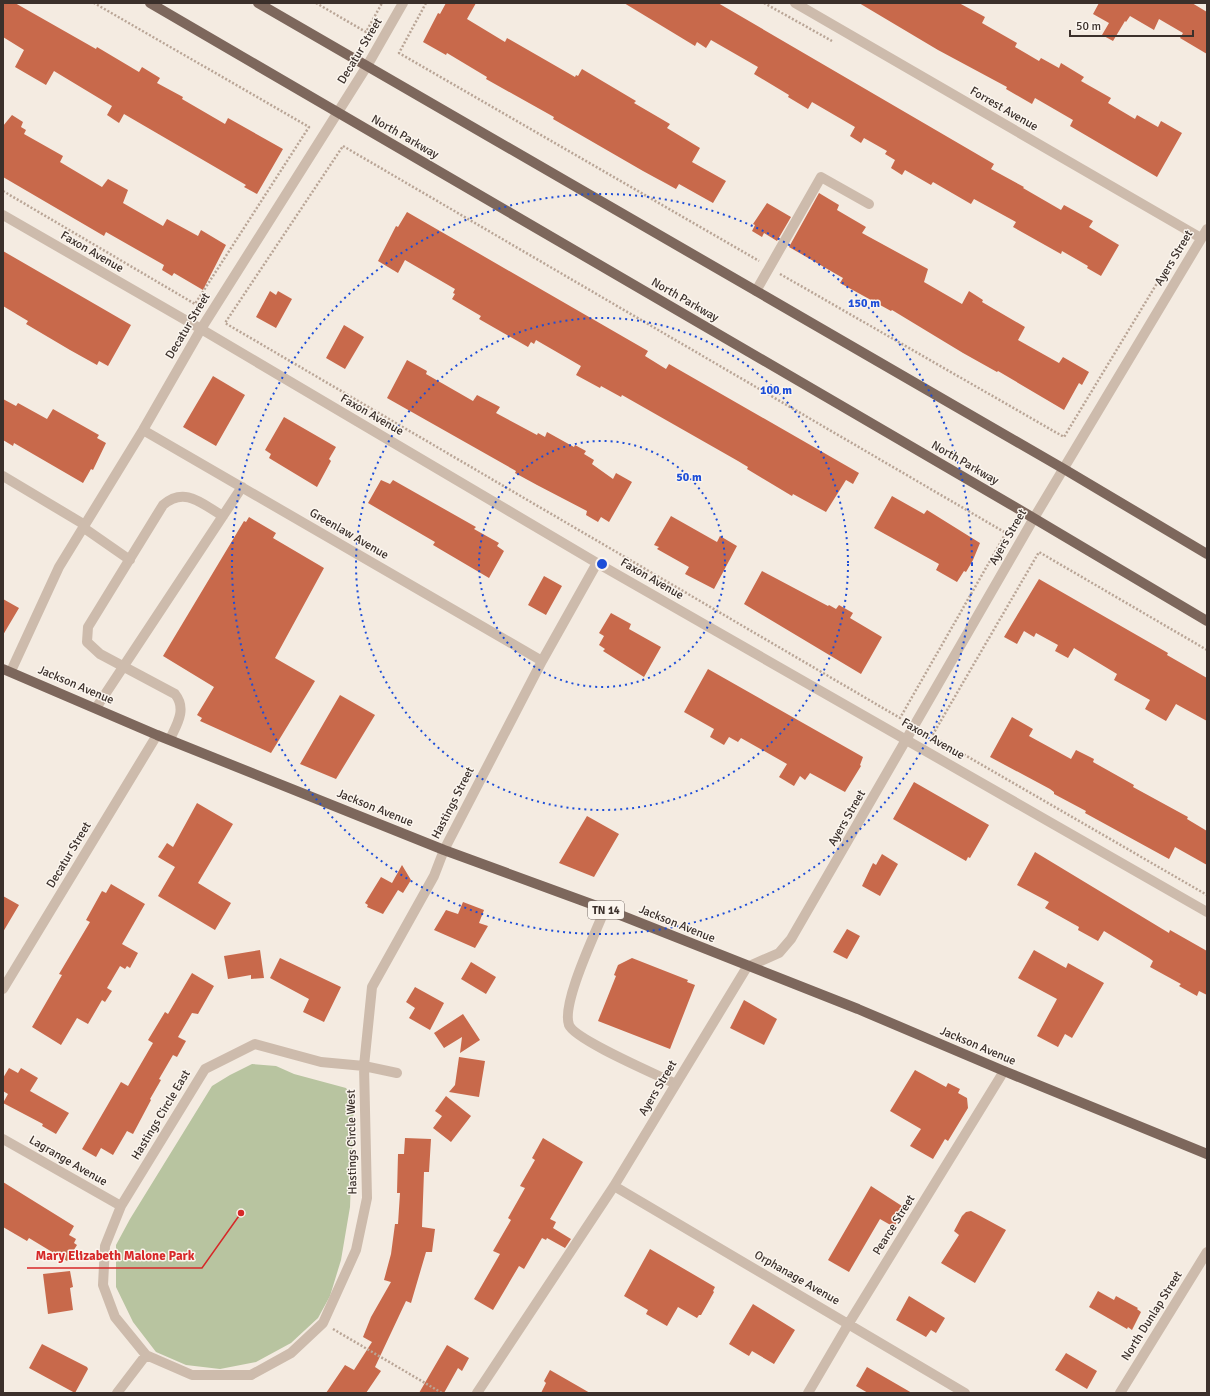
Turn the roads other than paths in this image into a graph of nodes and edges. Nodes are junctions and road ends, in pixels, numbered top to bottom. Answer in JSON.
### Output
{"nodes":[{"id":1,"x":150,"y":3,"type":"edge"},
{"id":2,"x":258,"y":3,"type":"edge"},
{"id":3,"x":403,"y":3,"type":"edge"},
{"id":4,"x":795,"y":3,"type":"edge"},
{"id":5,"x":367,"y":66,"type":"junction"},
{"id":6,"x":338,"y":112,"type":"junction"},
{"id":7,"x":869,"y":204,"type":"dead end"},
{"id":8,"x":3,"y":215,"type":"edge"},
{"id":9,"x":1207,"y":229,"type":"edge"},
{"id":10,"x":1201,"y":238,"type":"junction"},
{"id":11,"x":756,"y":291,"type":"junction"},
{"id":12,"x":201,"y":329,"type":"junction"},
{"id":13,"x":143,"y":430,"type":"junction"},
{"id":14,"x":1064,"y":469,"type":"junction"},
{"id":15,"x":3,"y":476,"type":"edge"},
{"id":16,"x":242,"y":488,"type":"junction"},
{"id":17,"x":223,"y":516,"type":"junction"},
{"id":18,"x":1034,"y":518,"type":"junction"},
{"id":19,"x":84,"y":527,"type":"junction"},
{"id":20,"x":1207,"y":554,"type":"edge"},
{"id":21,"x":130,"y":560,"type":"junction"},
{"id":22,"x":597,"y":562,"type":"junction"},
{"id":23,"x":1207,"y":621,"type":"edge"},
{"id":24,"x":542,"y":661,"type":"junction"},
{"id":25,"x":123,"y":666,"type":"junction"},
{"id":26,"x":7,"y":670,"type":"edge"},
{"id":27,"x":96,"y":708,"type":"junction"},
{"id":28,"x":157,"y":735,"type":"junction"},
{"id":29,"x":170,"y":739,"type":"junction"},
{"id":30,"x":907,"y":739,"type":"junction"},
{"id":31,"x":444,"y":850,"type":"junction"},
{"id":32,"x":605,"y":909,"type":"junction"},
{"id":33,"x":1207,"y":912,"type":"edge"},
{"id":34,"x":747,"y":966,"type":"junction"},
{"id":35,"x":3,"y":989,"type":"edge"},
{"id":36,"x":364,"y":1066,"type":"junction"},
{"id":37,"x":1004,"y":1071,"type":"junction"},
{"id":38,"x":397,"y":1073,"type":"dead end"},
{"id":39,"x":676,"y":1084,"type":"junction"},
{"id":40,"x":3,"y":1139,"type":"edge"},
{"id":41,"x":1207,"y":1154,"type":"edge"},
{"id":42,"x":614,"y":1186,"type":"junction"},
{"id":43,"x":121,"y":1206,"type":"junction"},
{"id":44,"x":1207,"y":1252,"type":"edge"},
{"id":45,"x":849,"y":1323,"type":"junction"},
{"id":46,"x":146,"y":1355,"type":"junction"},
{"id":47,"x":117,"y":1393,"type":"edge"},
{"id":48,"x":477,"y":1393,"type":"edge"},
{"id":49,"x":808,"y":1393,"type":"edge"},
{"id":50,"x":965,"y":1393,"type":"edge"},
{"id":51,"x":1120,"y":1393,"type":"edge"}],
"edges":[{"from":1,"to":6,"type":"main road","name":"North Parkway"},
{"from":2,"to":5,"type":"main road"},
{"from":3,"to":5,"type":"street","name":"Decatur Street"},
{"from":4,"to":10,"type":"street","name":"Forrest Avenue"},
{"from":5,"to":6,"type":"street","name":"Decatur Street"},
{"from":5,"to":11,"type":"main road"},
{"from":6,"to":12,"type":"street","name":"Decatur Street"},
{"from":6,"to":18,"type":"main road","name":"North Parkway"},
{"from":7,"to":11,"type":"street"},
{"from":8,"to":12,"type":"street","name":"Faxon Avenue"},
{"from":9,"to":10,"type":"street","name":"Ayers Street"},
{"from":10,"to":14,"type":"street","name":"Ayers Street"},
{"from":11,"to":14,"type":"main road"},
{"from":12,"to":13,"type":"street","name":"Decatur Street"},
{"from":12,"to":22,"type":"street","name":"Faxon Avenue"},
{"from":13,"to":16,"type":"street","name":"Greenlaw Avenue"},
{"from":13,"to":19,"type":"street","name":"Decatur Street"},
{"from":14,"to":18,"type":"street","name":"Ayers Street"},
{"from":14,"to":20,"type":"main road"},
{"from":15,"to":19,"type":"street"},
{"from":16,"to":17,"type":"street"},
{"from":16,"to":24,"type":"street","name":"Greenlaw Avenue"},
{"from":17,"to":21,"type":"street"},
{"from":17,"to":25,"type":"street"},
{"from":18,"to":23,"type":"main road","name":"North Parkway"},
{"from":18,"to":30,"type":"street","name":"Ayers Street"},
{"from":19,"to":21,"type":"street"},
{"from":19,"to":26,"type":"street","name":"Decatur Street"},
{"from":21,"to":25,"type":"street"},
{"from":22,"to":24,"type":"street","name":"Hastings Street"},
{"from":22,"to":30,"type":"street","name":"Faxon Avenue"},
{"from":24,"to":31,"type":"street","name":"Hastings Street"},
{"from":25,"to":27,"type":"street"},
{"from":25,"to":29,"type":"street"},
{"from":26,"to":27,"type":"main road","name":"Jackson Avenue","number":"TN 14"},
{"from":27,"to":28,"type":"main road","name":"Jackson Avenue","number":"TN 14"},
{"from":28,"to":29,"type":"main road","name":"Jackson Avenue","number":"TN 14"},
{"from":28,"to":35,"type":"street","name":"Decatur Street"},
{"from":29,"to":31,"type":"main road","name":"Jackson Avenue","number":"TN 14"},
{"from":30,"to":33,"type":"street","name":"Faxon Avenue"},
{"from":30,"to":34,"type":"street","name":"Ayers Street"},
{"from":31,"to":32,"type":"main road","name":"Jackson Avenue","number":"TN 14"},
{"from":31,"to":36,"type":"street","name":"Hastings Street"},
{"from":32,"to":34,"type":"main road","name":"Jackson Avenue","number":"TN 14"},
{"from":32,"to":39,"type":"street"},
{"from":34,"to":37,"type":"main road","name":"Jackson Avenue","number":"TN 14"},
{"from":34,"to":39,"type":"street","name":"Ayers Street"},
{"from":36,"to":38,"type":"street","name":"Hastings Circle East"},
{"from":36,"to":43,"type":"street","name":"Hastings Circle East"},
{"from":36,"to":46,"type":"street","name":"Hastings Circle West"},
{"from":37,"to":41,"type":"main road","name":"Jackson Avenue","number":"TN 14"},
{"from":37,"to":45,"type":"street","name":"Pearce Street"},
{"from":39,"to":42,"type":"street","name":"Ayers Street"},
{"from":40,"to":43,"type":"street","name":"Lagrange Avenue"},
{"from":42,"to":45,"type":"street","name":"Orphanage Avenue"},
{"from":42,"to":48,"type":"street","name":"Ayers Street"},
{"from":43,"to":46,"type":"street","name":"Hastings Circle East"},
{"from":44,"to":51,"type":"street","name":"North Dunlap Street"},
{"from":45,"to":49,"type":"street","name":"Pearce Street"},
{"from":45,"to":50,"type":"street","name":"Orphanage Avenue"},
{"from":46,"to":47,"type":"street"}]}
